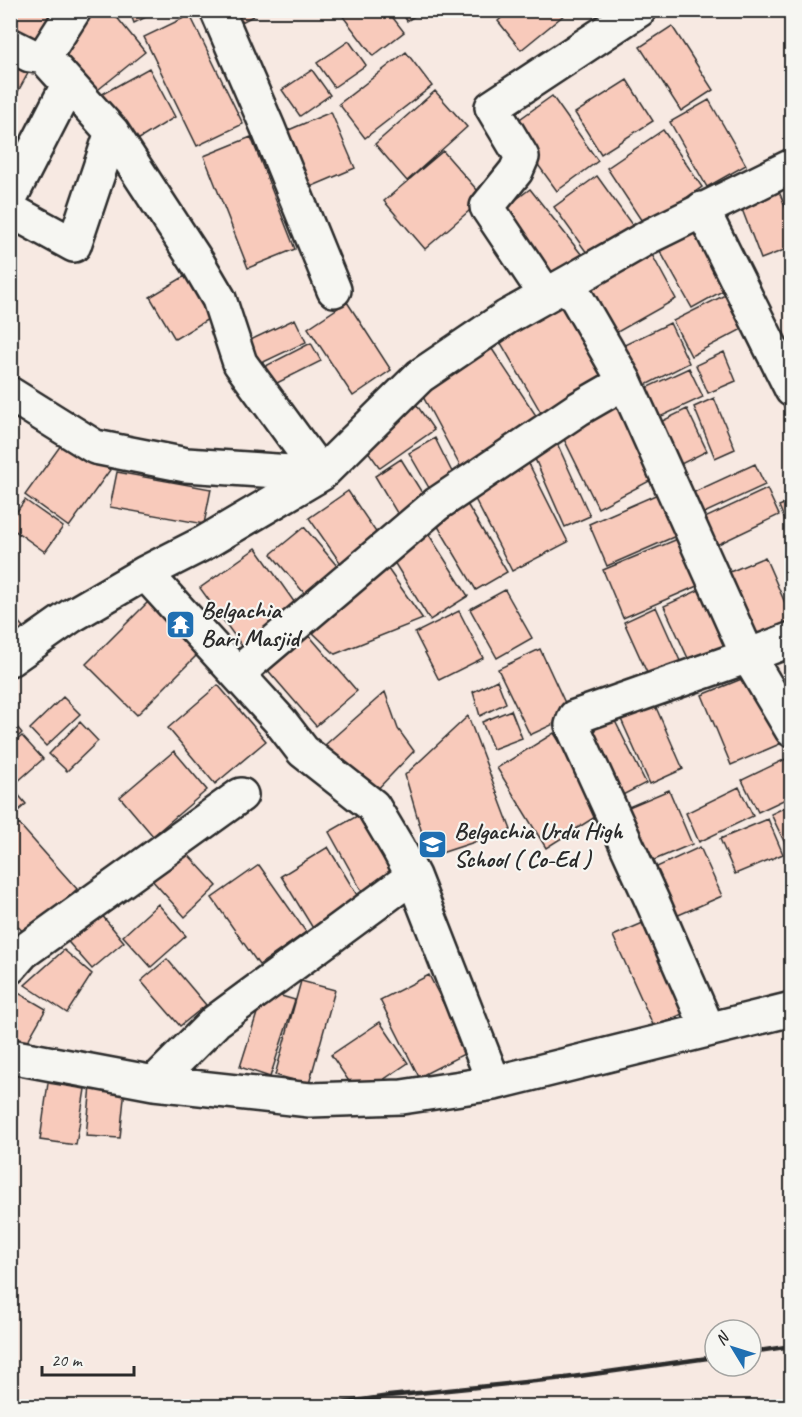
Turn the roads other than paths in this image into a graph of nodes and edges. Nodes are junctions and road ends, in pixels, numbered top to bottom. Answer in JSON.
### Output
{"nodes":[{"id":1,"x":74,"y":10,"type":"edge"},
{"id":2,"x":217,"y":10,"type":"edge"},
{"id":3,"x":639,"y":10,"type":"edge"},
{"id":4,"x":10,"y":45,"type":"edge"},
{"id":5,"x":44,"y":57,"type":"junction"},
{"id":6,"x":68,"y":85,"type":"junction"},
{"id":7,"x":112,"y":132,"type":"junction"},
{"id":8,"x":792,"y":166,"type":"edge"},
{"id":9,"x":10,"y":198,"type":"edge"},
{"id":10,"x":702,"y":209,"type":"junction"},
{"id":11,"x":10,"y":210,"type":"edge"},
{"id":12,"x":557,"y":289,"type":"junction"},
{"id":13,"x":334,"y":290,"type":"dead end"},
{"id":14,"x":625,"y":382,"type":"junction"},
{"id":15,"x":792,"y":390,"type":"edge"},
{"id":16,"x":10,"y":394,"type":"edge"},
{"id":17,"x":321,"y":474,"type":"junction"},
{"id":18,"x":145,"y":573,"type":"junction"},
{"id":19,"x":792,"y":639,"type":"edge"},
{"id":20,"x":748,"y":656,"type":"junction"},
{"id":21,"x":10,"y":659,"type":"edge"},
{"id":22,"x":238,"y":673,"type":"junction"},
{"id":23,"x":792,"y":730,"type":"edge"},
{"id":24,"x":241,"y":795,"type":"dead end"},
{"id":25,"x":412,"y":876,"type":"junction"},
{"id":26,"x":10,"y":967,"type":"edge"},
{"id":27,"x":792,"y":1009,"type":"edge"},
{"id":28,"x":708,"y":1029,"type":"junction"},
{"id":29,"x":10,"y":1056,"type":"edge"},
{"id":30,"x":154,"y":1083,"type":"junction"},
{"id":31,"x":494,"y":1083,"type":"junction"}],
"edges":[{"from":1,"to":5,"type":"street"},
{"from":2,"to":13,"type":"street"},
{"from":3,"to":12,"type":"street"},
{"from":4,"to":5,"type":"street"},
{"from":5,"to":6,"type":"street"},
{"from":6,"to":7,"type":"street"},
{"from":6,"to":9,"type":"street"},
{"from":7,"to":11,"type":"street"},
{"from":7,"to":17,"type":"street"},
{"from":8,"to":10,"type":"street"},
{"from":10,"to":12,"type":"street"},
{"from":10,"to":15,"type":"street"},
{"from":12,"to":14,"type":"street"},
{"from":12,"to":17,"type":"street"},
{"from":14,"to":20,"type":"street"},
{"from":14,"to":22,"type":"street"},
{"from":16,"to":17,"type":"street"},
{"from":17,"to":18,"type":"street"},
{"from":18,"to":21,"type":"street"},
{"from":18,"to":22,"type":"street"},
{"from":19,"to":20,"type":"street"},
{"from":20,"to":23,"type":"street"},
{"from":20,"to":28,"type":"street"},
{"from":22,"to":25,"type":"street"},
{"from":24,"to":26,"type":"street"},
{"from":25,"to":30,"type":"street"},
{"from":25,"to":31,"type":"street"},
{"from":27,"to":28,"type":"street"},
{"from":28,"to":31,"type":"street"},
{"from":29,"to":30,"type":"street"},
{"from":30,"to":31,"type":"street"}]}
